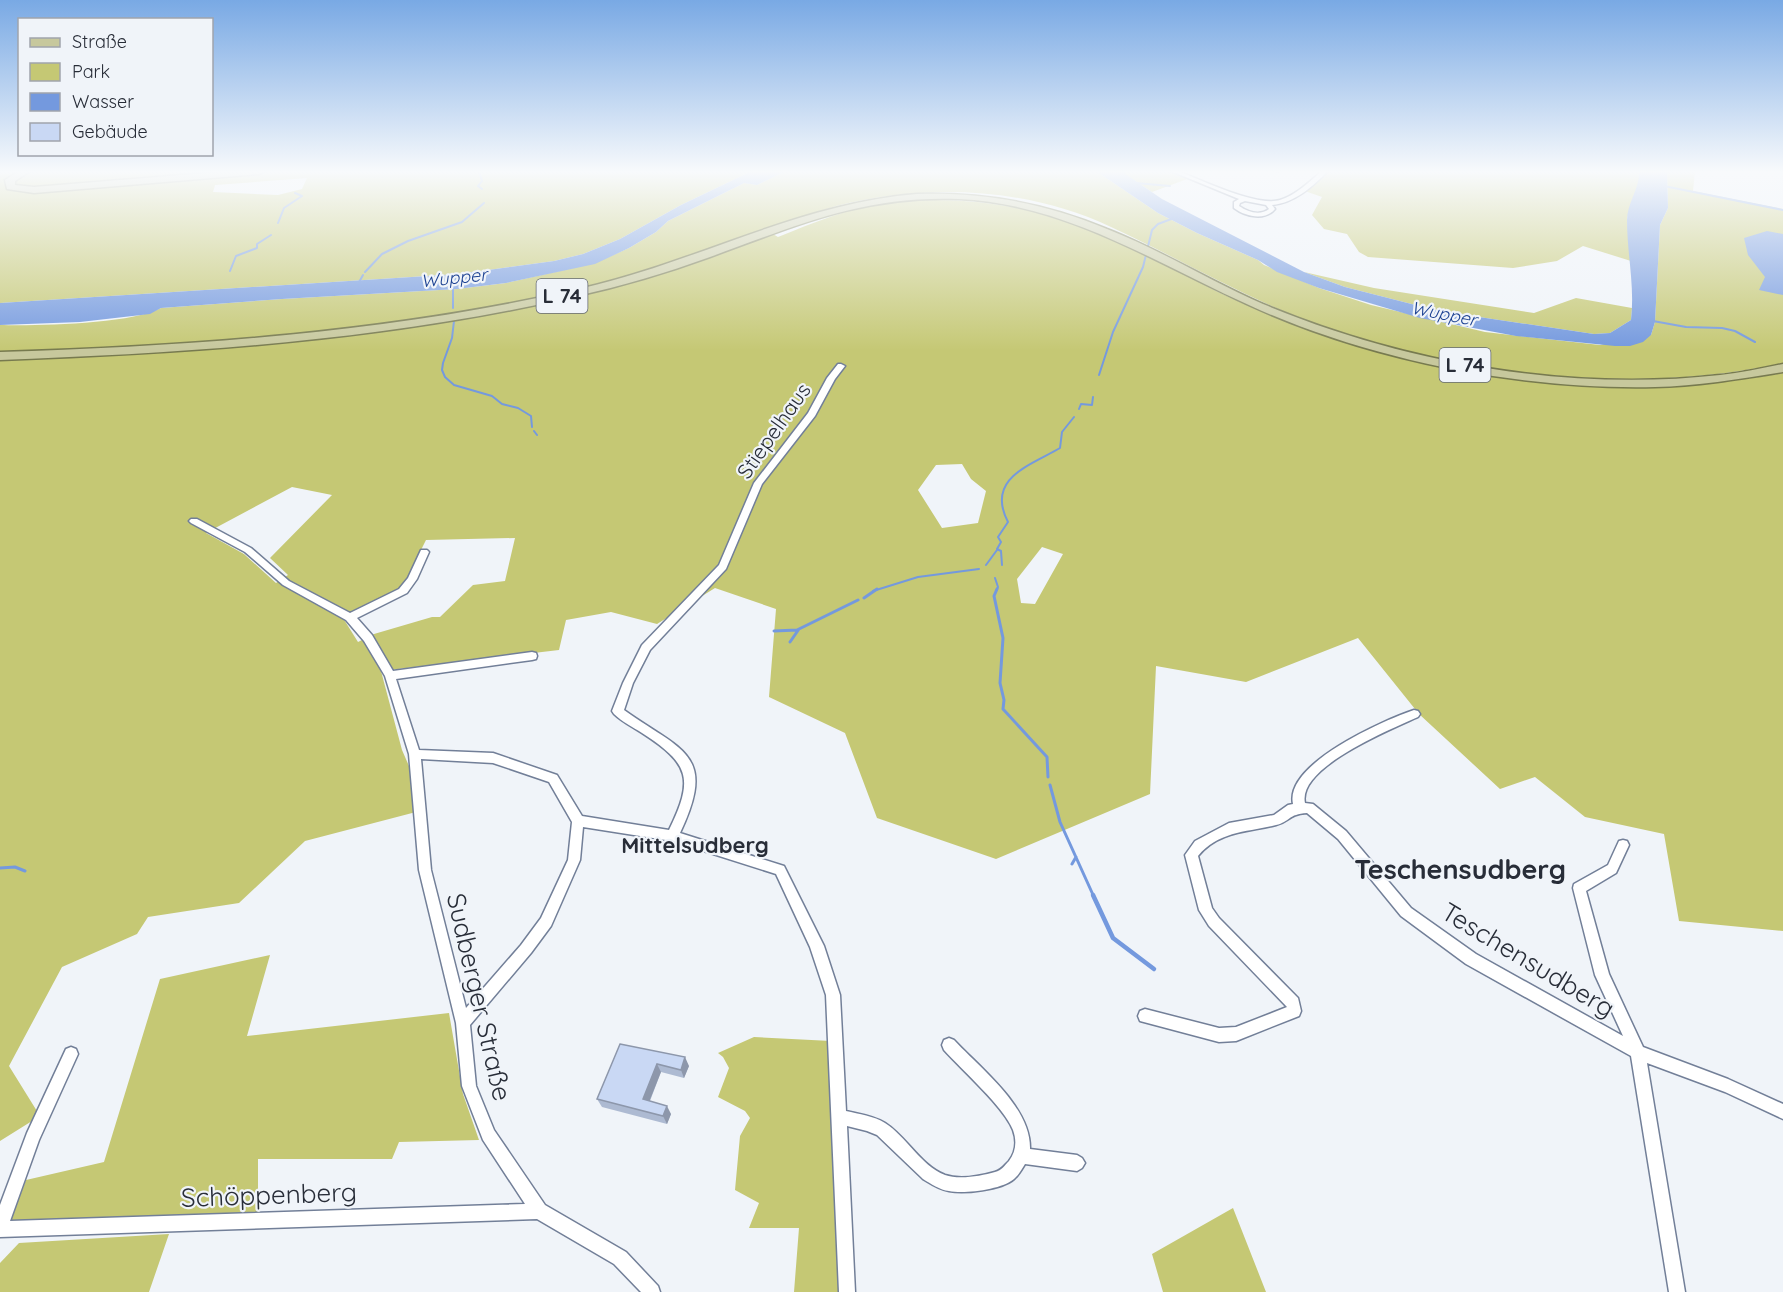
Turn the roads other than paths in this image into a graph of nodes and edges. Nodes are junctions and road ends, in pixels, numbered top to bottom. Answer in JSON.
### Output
{"nodes":[{"id":1,"x":769,"y":231,"type":"edge"},
{"id":2,"x":1109,"y":231,"type":"edge"},
{"id":3,"x":0,"y":356,"type":"edge"},
{"id":4,"x":841,"y":366,"type":"dead end"},
{"id":5,"x":1783,"y":368,"type":"edge"},
{"id":6,"x":194,"y":521,"type":"dead end"},
{"id":7,"x":424,"y":552,"type":"dead end"},
{"id":8,"x":350,"y":617,"type":"junction"},
{"id":9,"x":532,"y":656,"type":"dead end"},
{"id":10,"x":390,"y":676,"type":"junction"},
{"id":11,"x":1414,"y":714,"type":"dead end"},
{"id":12,"x":415,"y":754,"type":"junction"},
{"id":13,"x":1300,"y":807,"type":"junction"},
{"id":14,"x":578,"y":821,"type":"junction"},
{"id":15,"x":672,"y":836,"type":"junction"},
{"id":16,"x":1623,"y":844,"type":"dead end"},
{"id":17,"x":1145,"y":1016,"type":"dead end"},
{"id":18,"x":463,"y":1023,"type":"junction"},
{"id":19,"x":949,"y":1045,"type":"dead end"},
{"id":20,"x":1638,"y":1052,"type":"junction"},
{"id":21,"x":71,"y":1054,"type":"dead end"},
{"id":22,"x":1783,"y":1112,"type":"edge"},
{"id":23,"x":838,"y":1117,"type":"junction"},
{"id":24,"x":1022,"y":1156,"type":"junction"},
{"id":25,"x":1077,"y":1163,"type":"dead end"},
{"id":26,"x":539,"y":1211,"type":"junction"},
{"id":27,"x":0,"y":1228,"type":"edge"},
{"id":28,"x":652,"y":1292,"type":"edge"},
{"id":29,"x":846,"y":1292,"type":"edge"},
{"id":30,"x":1677,"y":1292,"type":"edge"}],
"edges":[{"from":1,"to":3,"type":"main road","number":"L 74"},
{"from":2,"to":5,"type":"main road","number":"L 74"},
{"from":4,"to":15,"type":"street","name":"Stiepelhaus"},
{"from":6,"to":8,"type":"street","name":"Sudberger Straße"},
{"from":7,"to":8,"type":"street"},
{"from":8,"to":10,"type":"street","name":"Sudberger Straße"},
{"from":9,"to":10,"type":"street"},
{"from":10,"to":12,"type":"street","name":"Sudberger Straße"},
{"from":11,"to":13,"type":"street"},
{"from":12,"to":14,"type":"street"},
{"from":12,"to":18,"type":"street","name":"Sudberger Straße"},
{"from":13,"to":17,"type":"street"},
{"from":13,"to":20,"type":"street","name":"Teschensudberg"},
{"from":14,"to":15,"type":"street"},
{"from":14,"to":18,"type":"street"},
{"from":15,"to":23,"type":"street"},
{"from":16,"to":20,"type":"street"},
{"from":18,"to":26,"type":"street","name":"Sudberger Straße"},
{"from":19,"to":24,"type":"street"},
{"from":20,"to":22,"type":"street","name":"Teschensudberg"},
{"from":20,"to":30,"type":"street"},
{"from":21,"to":27,"type":"street","name":"Schöppenberg"},
{"from":23,"to":24,"type":"street"},
{"from":23,"to":29,"type":"street"},
{"from":24,"to":25,"type":"street"},
{"from":26,"to":27,"type":"street","name":"Schöppenberg"},
{"from":26,"to":28,"type":"street","name":"Sudberger Straße"}]}
